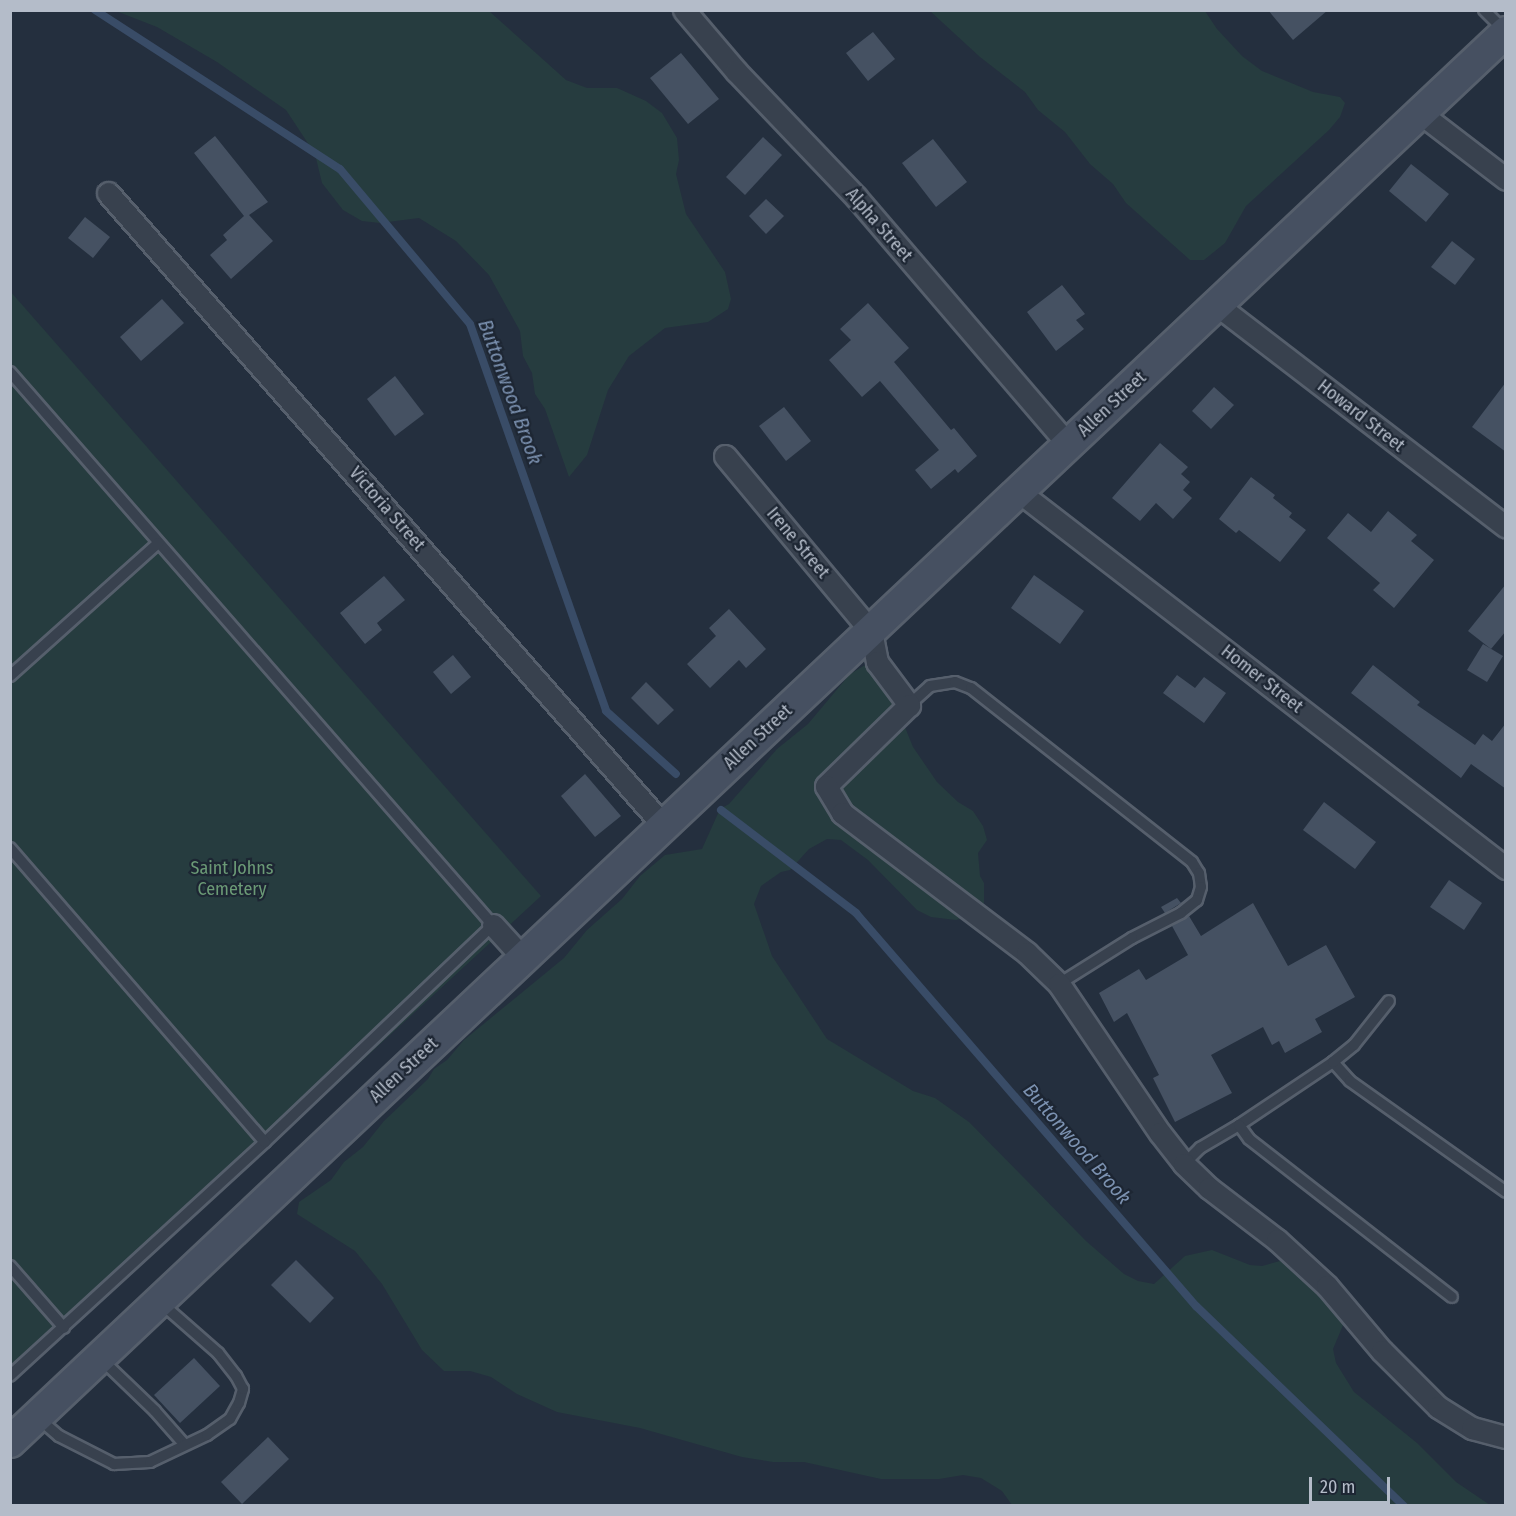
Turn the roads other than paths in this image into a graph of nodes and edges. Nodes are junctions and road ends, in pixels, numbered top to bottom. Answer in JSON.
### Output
{"nodes":[{"id":1,"x":684,"y":10,"type":"edge"},
{"id":2,"x":1484,"y":10,"type":"edge"},
{"id":3,"x":1506,"y":32,"type":"edge"},
{"id":4,"x":1420,"y":113,"type":"junction"},
{"id":5,"x":1506,"y":179,"type":"edge"},
{"id":6,"x":108,"y":193,"type":"dead end"},
{"id":7,"x":1217,"y":305,"type":"junction"},
{"id":8,"x":10,"y":372,"type":"edge"},
{"id":9,"x":1068,"y":444,"type":"junction"},
{"id":10,"x":725,"y":456,"type":"dead end"},
{"id":11,"x":1018,"y":491,"type":"junction"},
{"id":12,"x":1506,"y":527,"type":"edge"},
{"id":13,"x":158,"y":543,"type":"junction"},
{"id":14,"x":872,"y":631,"type":"junction"},
{"id":15,"x":10,"y":676,"type":"edge"},
{"id":16,"x":909,"y":705,"type":"junction"},
{"id":17,"x":664,"y":826,"type":"junction"},
{"id":18,"x":10,"y":848,"type":"edge"},
{"id":19,"x":1506,"y":868,"type":"edge"},
{"id":20,"x":493,"y":925,"type":"junction"},
{"id":21,"x":523,"y":958,"type":"junction"},
{"id":22,"x":1059,"y":984,"type":"junction"},
{"id":23,"x":1389,"y":1001,"type":"dead end"},
{"id":24,"x":1333,"y":1062,"type":"junction"},
{"id":25,"x":1239,"y":1125,"type":"junction"},
{"id":26,"x":265,"y":1142,"type":"junction"},
{"id":27,"x":1184,"y":1164,"type":"junction"},
{"id":28,"x":1506,"y":1192,"type":"edge"},
{"id":29,"x":10,"y":1266,"type":"edge"},
{"id":30,"x":1452,"y":1296,"type":"dead end"},
{"id":31,"x":160,"y":1302,"type":"junction"},
{"id":32,"x":64,"y":1328,"type":"junction"},
{"id":33,"x":100,"y":1358,"type":"junction"},
{"id":34,"x":10,"y":1376,"type":"edge"},
{"id":35,"x":37,"y":1417,"type":"junction"},
{"id":36,"x":1506,"y":1437,"type":"edge"},
{"id":37,"x":10,"y":1442,"type":"edge"},
{"id":38,"x":185,"y":1445,"type":"junction"}],
"edges":[{"from":1,"to":9,"type":"street","name":"Alpha Street"},
{"from":2,"to":3,"type":"lane"},
{"from":3,"to":4,"type":"street","name":"Allen Street"},
{"from":4,"to":5,"type":"street"},
{"from":4,"to":7,"type":"street","name":"Allen Street"},
{"from":6,"to":17,"type":"street","name":"Victoria Street"},
{"from":7,"to":9,"type":"street","name":"Allen Street"},
{"from":7,"to":12,"type":"street","name":"Howard Street"},
{"from":8,"to":13,"type":"lane"},
{"from":9,"to":11,"type":"street","name":"Allen Street"},
{"from":10,"to":14,"type":"street","name":"Irene Street"},
{"from":11,"to":14,"type":"street","name":"Allen Street"},
{"from":11,"to":19,"type":"street","name":"Homer Street"},
{"from":13,"to":15,"type":"lane"},
{"from":13,"to":20,"type":"lane"},
{"from":14,"to":16,"type":"street"},
{"from":14,"to":17,"type":"street","name":"Allen Street"},
{"from":16,"to":22,"type":"street"},
{"from":16,"to":22,"type":"lane"},
{"from":17,"to":21,"type":"street","name":"Allen Street"},
{"from":18,"to":26,"type":"lane"},
{"from":20,"to":21,"type":"street"},
{"from":20,"to":26,"type":"lane"},
{"from":21,"to":31,"type":"street","name":"Allen Street"},
{"from":22,"to":27,"type":"street"},
{"from":23,"to":24,"type":"lane"},
{"from":24,"to":25,"type":"lane"},
{"from":24,"to":28,"type":"lane"},
{"from":25,"to":27,"type":"lane"},
{"from":25,"to":30,"type":"lane"},
{"from":26,"to":32,"type":"lane"},
{"from":27,"to":36,"type":"street"},
{"from":29,"to":32,"type":"lane"},
{"from":31,"to":33,"type":"street","name":"Allen Street"},
{"from":31,"to":38,"type":"lane"},
{"from":32,"to":34,"type":"lane"},
{"from":33,"to":35,"type":"street","name":"Allen Street"},
{"from":33,"to":38,"type":"lane"},
{"from":35,"to":37,"type":"street","name":"Allen Street"},
{"from":35,"to":38,"type":"lane"}]}
